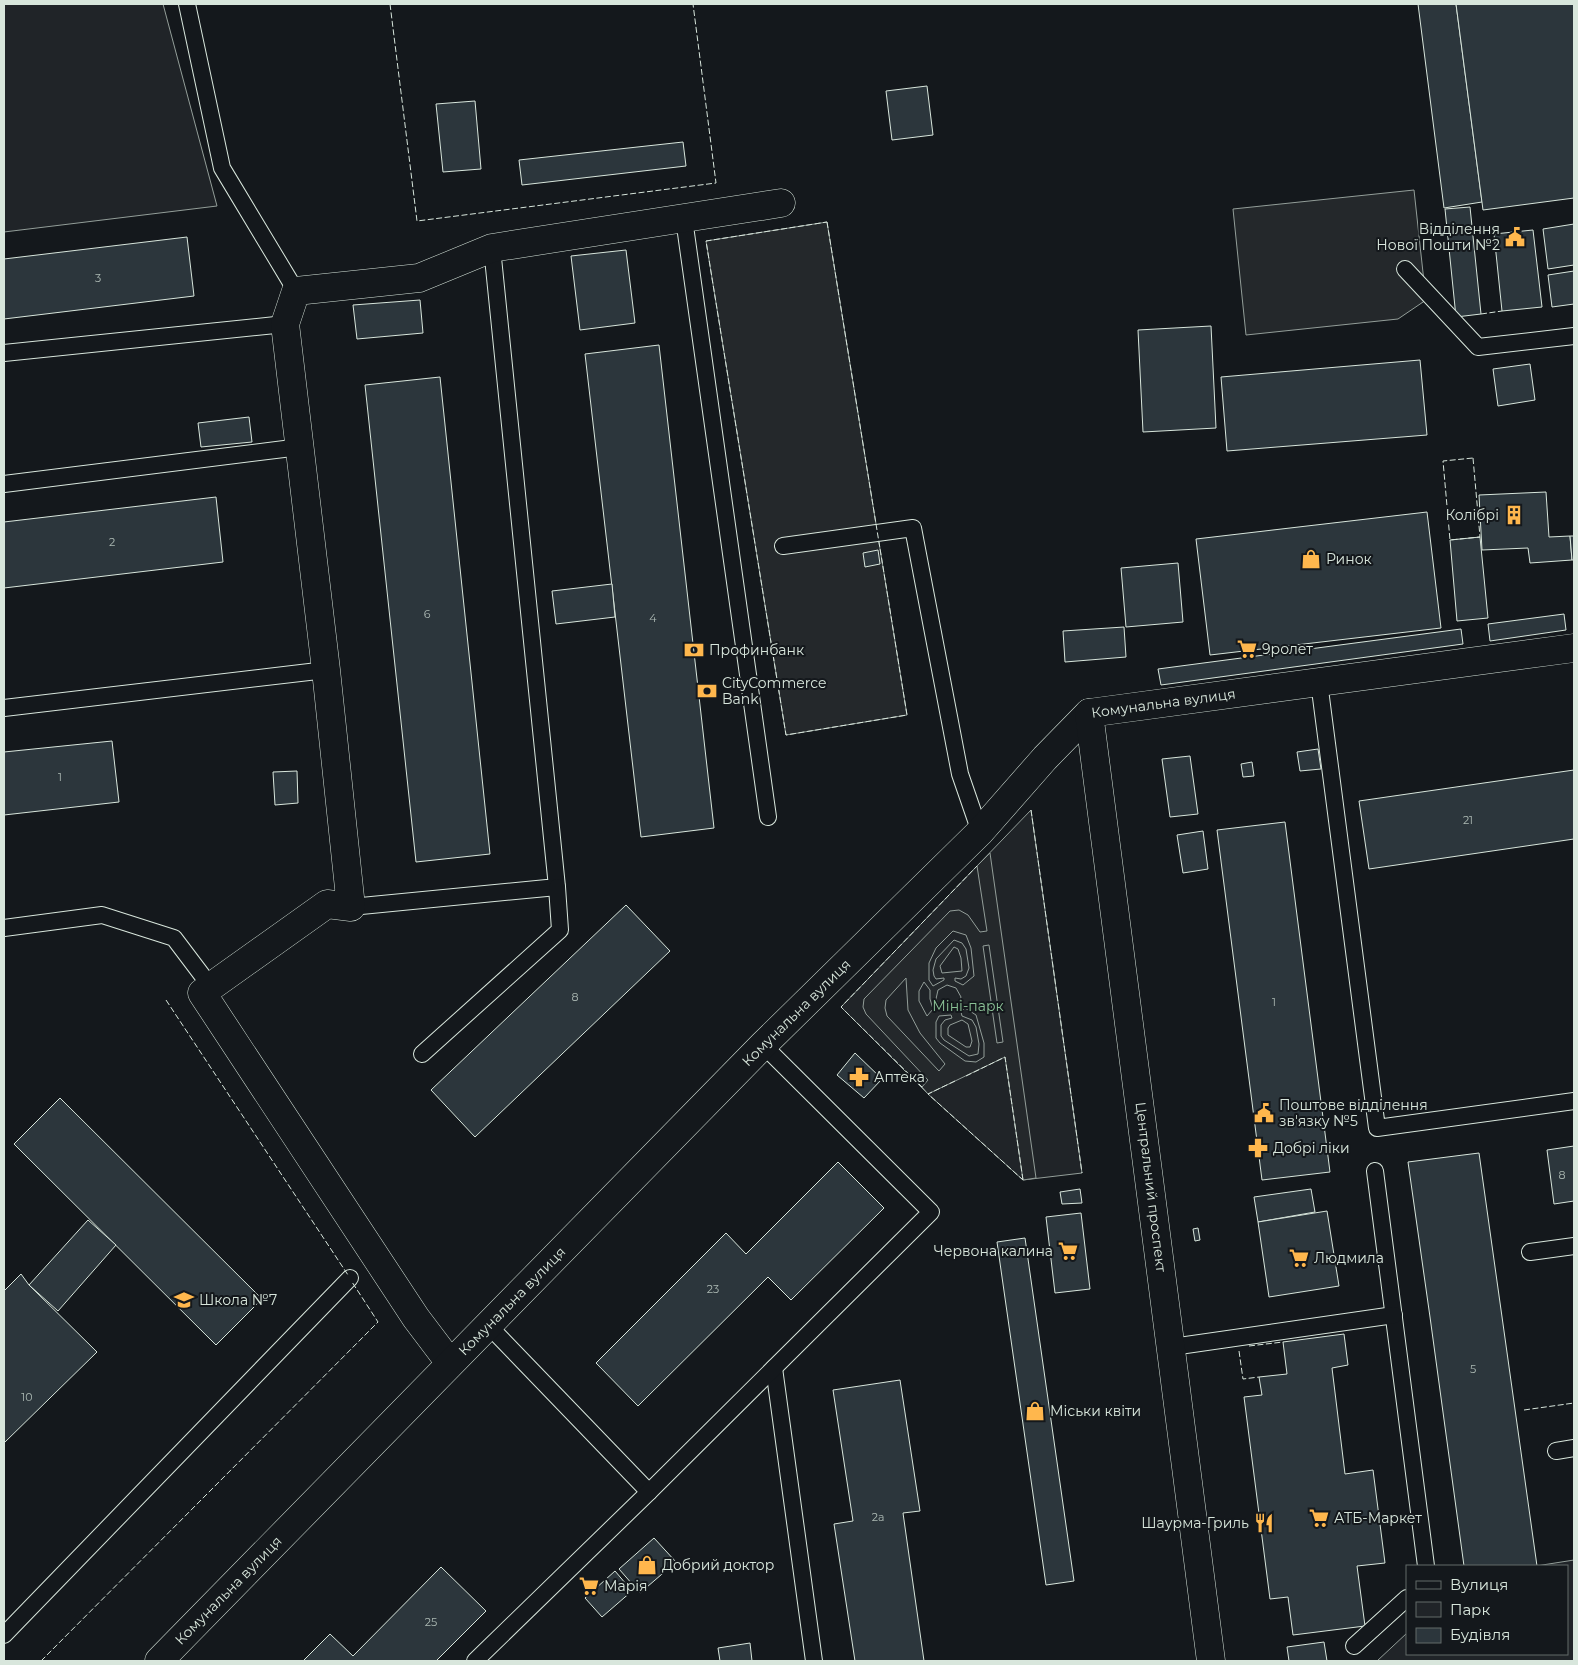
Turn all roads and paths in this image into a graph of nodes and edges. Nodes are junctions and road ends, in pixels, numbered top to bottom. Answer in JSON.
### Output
{"nodes":[{"id":1,"x":187,"y":4,"type":"edge"},
{"id":2,"x":781,"y":203,"type":"dead end"},
{"id":3,"x":684,"y":219,"type":"junction"},
{"id":4,"x":492,"y":248,"type":"junction"},
{"id":5,"x":1405,"y":269,"type":"dead end"},
{"id":6,"x":296,"y":291,"type":"junction"},
{"id":7,"x":285,"y":324,"type":"junction"},
{"id":8,"x":1574,"y":336,"type":"edge"},
{"id":9,"x":4,"y":353,"type":"edge"},
{"id":10,"x":300,"y":447,"type":"junction"},
{"id":11,"x":4,"y":484,"type":"edge"},
{"id":12,"x":783,"y":546,"type":"dead end"},
{"id":13,"x":1574,"y":648,"type":"edge"},
{"id":14,"x":326,"y":670,"type":"junction"},
{"id":15,"x":1319,"y":682,"type":"junction"},
{"id":16,"x":4,"y":708,"type":"edge"},
{"id":17,"x":1089,"y":713,"type":"junction"},
{"id":18,"x":768,"y":817,"type":"dead end"},
{"id":19,"x":980,"y":832,"type":"junction"},
{"id":20,"x":557,"y":887,"type":"junction"},
{"id":21,"x":351,"y":907,"type":"junction"},
{"id":22,"x":4,"y":928,"type":"edge"},
{"id":23,"x":211,"y":987,"type":"junction"},
{"id":24,"x":763,"y":1045,"type":"junction"},
{"id":25,"x":422,"y":1054,"type":"dead end"},
{"id":26,"x":1574,"y":1101,"type":"edge"},
{"id":27,"x":1374,"y":1171,"type":"dead end"},
{"id":28,"x":1574,"y":1246,"type":"edge"},
{"id":29,"x":1530,"y":1252,"type":"dead end"},
{"id":30,"x":350,"y":1278,"type":"dead end"},
{"id":31,"x":1394,"y":1315,"type":"junction"},
{"id":32,"x":488,"y":1325,"type":"junction"},
{"id":33,"x":1172,"y":1347,"type":"junction"},
{"id":34,"x":450,"y":1363,"type":"junction"},
{"id":35,"x":774,"y":1368,"type":"junction"},
{"id":36,"x":1574,"y":1448,"type":"edge"},
{"id":37,"x":1556,"y":1451,"type":"dead end"},
{"id":38,"x":649,"y":1492,"type":"junction"},
{"id":39,"x":1426,"y":1565,"type":"edge"},
{"id":40,"x":1406,"y":1599,"type":"edge"},
{"id":41,"x":4,"y":1635,"type":"edge"},
{"id":42,"x":1354,"y":1646,"type":"dead end"},
{"id":43,"x":158,"y":1661,"type":"edge"},
{"id":44,"x":475,"y":1661,"type":"edge"},
{"id":45,"x":814,"y":1661,"type":"edge"},
{"id":46,"x":1211,"y":1661,"type":"edge"}],
"edges":[{"from":1,"to":6,"type":"lane"},
{"from":2,"to":3,"type":"street"},
{"from":3,"to":4,"type":"street"},
{"from":3,"to":18,"type":"lane"},
{"from":4,"to":6,"type":"street"},
{"from":4,"to":20,"type":"lane"},
{"from":5,"to":8,"type":"lane"},
{"from":6,"to":7,"type":"street"},
{"from":7,"to":9,"type":"lane"},
{"from":7,"to":10,"type":"street"},
{"from":10,"to":11,"type":"lane"},
{"from":10,"to":14,"type":"street"},
{"from":12,"to":19,"type":"lane"},
{"from":13,"to":15,"type":"street","name":"Комунальна вулиця"},
{"from":14,"to":16,"type":"lane"},
{"from":14,"to":21,"type":"street"},
{"from":15,"to":17,"type":"street","name":"Комунальна вулиця"},
{"from":15,"to":26,"type":"lane"},
{"from":17,"to":19,"type":"street","name":"Комунальна вулиця"},
{"from":17,"to":33,"type":"street","name":"Центральний проспект"},
{"from":19,"to":24,"type":"street","name":"Комунальна вулиця"},
{"from":20,"to":21,"type":"lane"},
{"from":20,"to":25,"type":"lane"},
{"from":21,"to":23,"type":"street"},
{"from":22,"to":23,"type":"lane"},
{"from":23,"to":34,"type":"street"},
{"from":24,"to":32,"type":"street","name":"Комунальна вулиця"},
{"from":24,"to":35,"type":"lane"},
{"from":27,"to":31,"type":"lane"},
{"from":28,"to":29,"type":"lane"},
{"from":30,"to":41,"type":"lane"},
{"from":31,"to":33,"type":"lane"},
{"from":31,"to":39,"type":"lane"},
{"from":32,"to":34,"type":"street","name":"Комунальна вулиця"},
{"from":32,"to":38,"type":"lane"},
{"from":33,"to":46,"type":"street","name":"Центральний проспект"},
{"from":34,"to":43,"type":"street","name":"Комунальна вулиця"},
{"from":35,"to":38,"type":"lane"},
{"from":35,"to":45,"type":"lane"},
{"from":36,"to":37,"type":"lane"},
{"from":38,"to":44,"type":"lane"},
{"from":40,"to":42,"type":"lane"}]}
